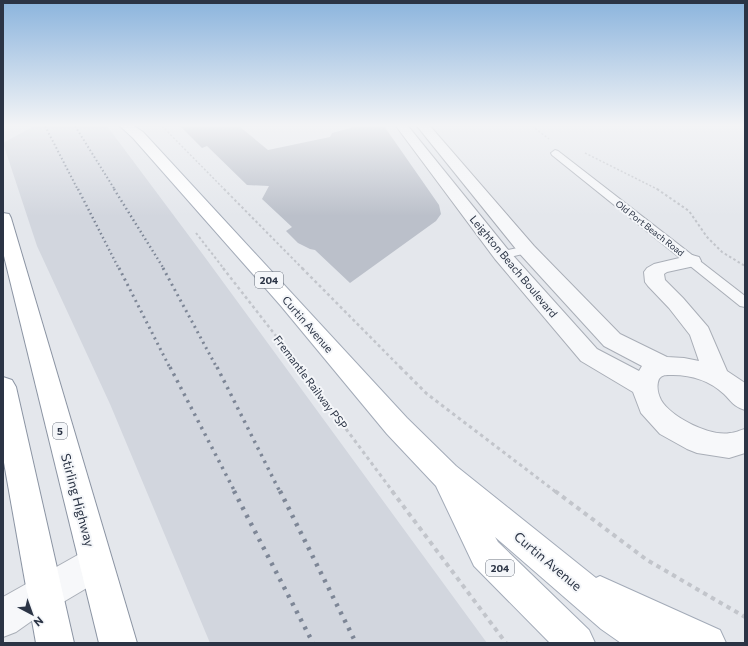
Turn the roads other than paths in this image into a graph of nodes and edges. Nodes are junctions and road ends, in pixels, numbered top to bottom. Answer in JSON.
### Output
{"nodes":[{"id":1,"x":157,"y":156,"type":"edge"},
{"id":2,"x":425,"y":156,"type":"edge"},
{"id":3,"x":448,"y":156,"type":"edge"},
{"id":4,"x":559,"y":156,"type":"edge"},
{"id":5,"x":3,"y":218,"type":"edge"},
{"id":6,"x":527,"y":250,"type":"junction"},
{"id":7,"x":502,"y":255,"type":"junction"},
{"id":8,"x":8,"y":261,"type":"edge"},
{"id":9,"x":692,"y":261,"type":"junction"},
{"id":10,"x":745,"y":303,"type":"edge"},
{"id":11,"x":664,"y":366,"type":"junction"},
{"id":12,"x":717,"y":376,"type":"junction"},
{"id":13,"x":644,"y":386,"type":"junction"},
{"id":14,"x":3,"y":387,"type":"edge"},
{"id":15,"x":745,"y":400,"type":"edge"},
{"id":16,"x":740,"y":447,"type":"edge"},
{"id":17,"x":446,"y":476,"type":"junction"},
{"id":18,"x":95,"y":564,"type":"junction"},
{"id":19,"x":573,"y":582,"type":"junction"},
{"id":20,"x":45,"y":592,"type":"junction"},
{"id":21,"x":3,"y":619,"type":"edge"},
{"id":22,"x":55,"y":643,"type":"edge"},
{"id":23,"x":118,"y":643,"type":"edge"},
{"id":24,"x":576,"y":643,"type":"edge"},
{"id":25,"x":653,"y":643,"type":"edge"},
{"id":26,"x":707,"y":643,"type":"edge"}],
"edges":[{"from":1,"to":17,"type":"main road","name":"Curtin Avenue","number":"204"},
{"from":2,"to":7,"type":"street","name":"Leighton Beach Boulevard"},
{"from":3,"to":6,"type":"street","name":"Leighton Beach Boulevard"},
{"from":4,"to":9,"type":"lane","name":"Old Port Beach Road"},
{"from":5,"to":8,"type":"main road","name":"Stirling Highway","number":"5"},
{"from":6,"to":7,"type":"lane"},
{"from":6,"to":11,"type":"street","name":"Leighton Beach Boulevard"},
{"from":7,"to":13,"type":"street","name":"Leighton Beach Boulevard"},
{"from":8,"to":18,"type":"main road","name":"Stirling Highway","number":"5"},
{"from":9,"to":10,"type":"lane","name":"Old Port Beach Road"},
{"from":9,"to":12,"type":"street"},
{"from":11,"to":12,"type":"street","name":"Leighton Beach Boulevard"},
{"from":11,"to":13,"type":"street"},
{"from":12,"to":15,"type":"street","name":"Leighton Beach Boulevard"},
{"from":13,"to":16,"type":"street"},
{"from":14,"to":20,"type":"main road"},
{"from":17,"to":19,"type":"main road","name":"Curtin Avenue","number":"204"},
{"from":17,"to":24,"type":"main road","name":"Curtin Avenue","number":"204"},
{"from":18,"to":20,"type":"street"},
{"from":18,"to":23,"type":"main road","name":"Stirling Highway","number":"5"},
{"from":19,"to":25,"type":"main road","name":"Curtin Avenue","number":"204"},
{"from":19,"to":26,"type":"main road"},
{"from":20,"to":21,"type":"street"},
{"from":20,"to":22,"type":"main road"}]}
